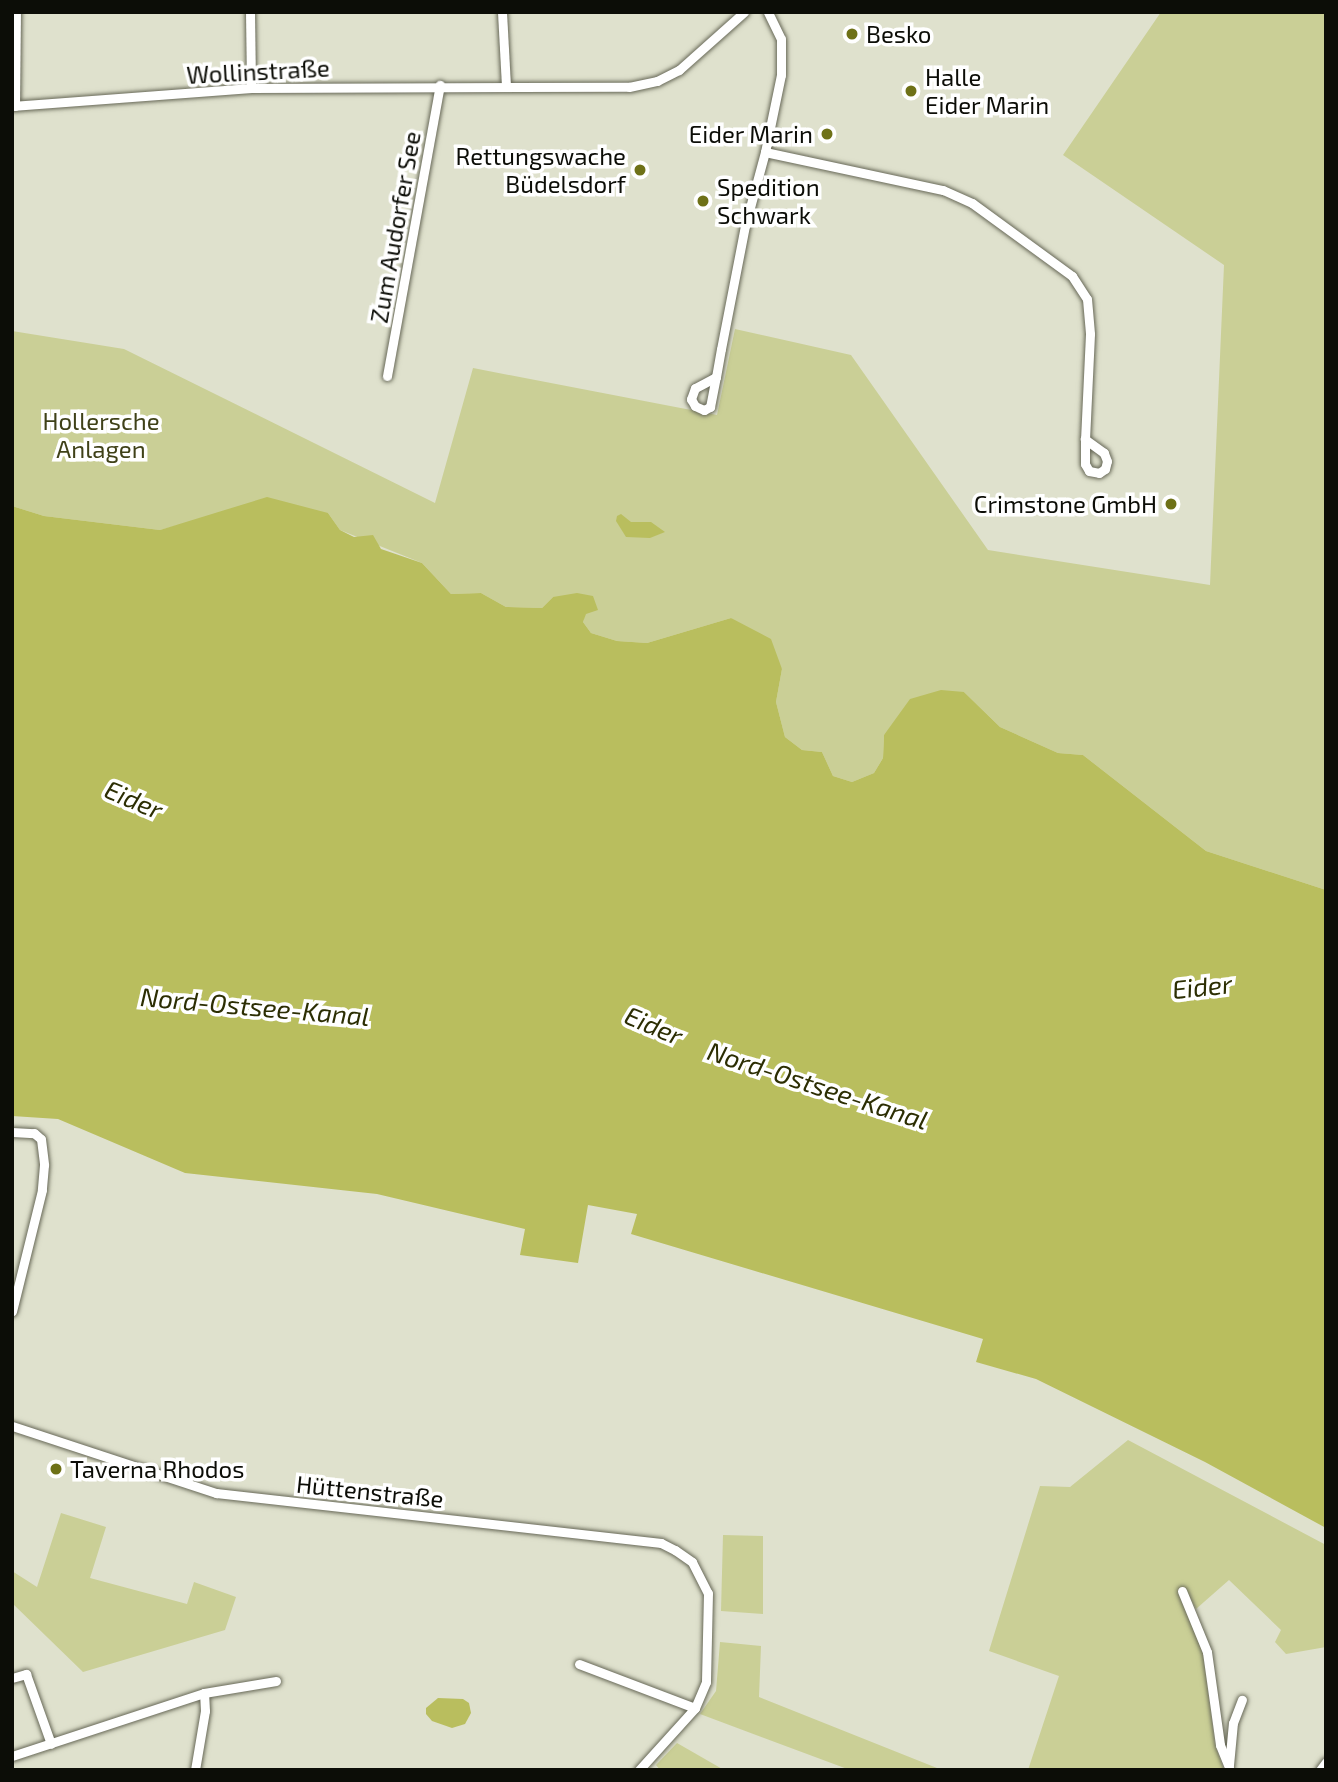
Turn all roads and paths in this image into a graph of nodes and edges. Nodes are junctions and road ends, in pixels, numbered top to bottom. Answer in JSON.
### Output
{"nodes":[{"id":1,"x":16,"y":12,"type":"edge"},
{"id":2,"x":250,"y":12,"type":"edge"},
{"id":3,"x":502,"y":12,"type":"edge"},
{"id":4,"x":744,"y":12,"type":"edge"},
{"id":5,"x":768,"y":12,"type":"edge"},
{"id":6,"x":440,"y":85,"type":"junction"},
{"id":7,"x":506,"y":86,"type":"junction"},
{"id":8,"x":251,"y":88,"type":"junction"},
{"id":9,"x":14,"y":106,"type":"edge"},
{"id":10,"x":765,"y":152,"type":"junction"},
{"id":11,"x":387,"y":376,"type":"dead end"},
{"id":12,"x":716,"y":377,"type":"dead end"},
{"id":13,"x":1085,"y":439,"type":"dead end"},
{"id":14,"x":12,"y":1132,"type":"edge"},
{"id":15,"x":12,"y":1311,"type":"edge"},
{"id":16,"x":12,"y":1426,"type":"edge"},
{"id":17,"x":1182,"y":1591,"type":"dead end"},
{"id":18,"x":579,"y":1664,"type":"dead end"},
{"id":19,"x":12,"y":1678,"type":"edge"},
{"id":20,"x":276,"y":1681,"type":"dead end"},
{"id":21,"x":204,"y":1693,"type":"junction"},
{"id":22,"x":1242,"y":1700,"type":"dead end"},
{"id":23,"x":695,"y":1708,"type":"junction"},
{"id":24,"x":51,"y":1744,"type":"junction"},
{"id":25,"x":12,"y":1756,"type":"edge"},
{"id":26,"x":1326,"y":1762,"type":"edge"},
{"id":27,"x":1229,"y":1769,"type":"edge"},
{"id":28,"x":195,"y":1770,"type":"edge"},
{"id":29,"x":639,"y":1770,"type":"edge"},
{"id":30,"x":1320,"y":1770,"type":"edge"}],
"edges":[{"from":1,"to":9,"type":"street"},
{"from":2,"to":8,"type":"street"},
{"from":3,"to":7,"type":"street"},
{"from":4,"to":7,"type":"street","name":"Wollinstraße"},
{"from":5,"to":10,"type":"street"},
{"from":6,"to":7,"type":"street","name":"Wollinstraße"},
{"from":6,"to":8,"type":"street","name":"Wollinstraße"},
{"from":6,"to":11,"type":"street","name":"Zum Audorfer See"},
{"from":8,"to":9,"type":"street","name":"Wollinstraße"},
{"from":10,"to":12,"type":"street"},
{"from":10,"to":13,"type":"street"},
{"from":14,"to":15,"type":"street"},
{"from":16,"to":23,"type":"street","name":"Hüttenstraße"},
{"from":17,"to":27,"type":"street"},
{"from":18,"to":23,"type":"street"},
{"from":19,"to":24,"type":"street"},
{"from":20,"to":21,"type":"street"},
{"from":21,"to":24,"type":"street"},
{"from":21,"to":28,"type":"street"},
{"from":22,"to":27,"type":"street"},
{"from":23,"to":29,"type":"street"},
{"from":24,"to":25,"type":"street"},
{"from":26,"to":30,"type":"street"}]}
